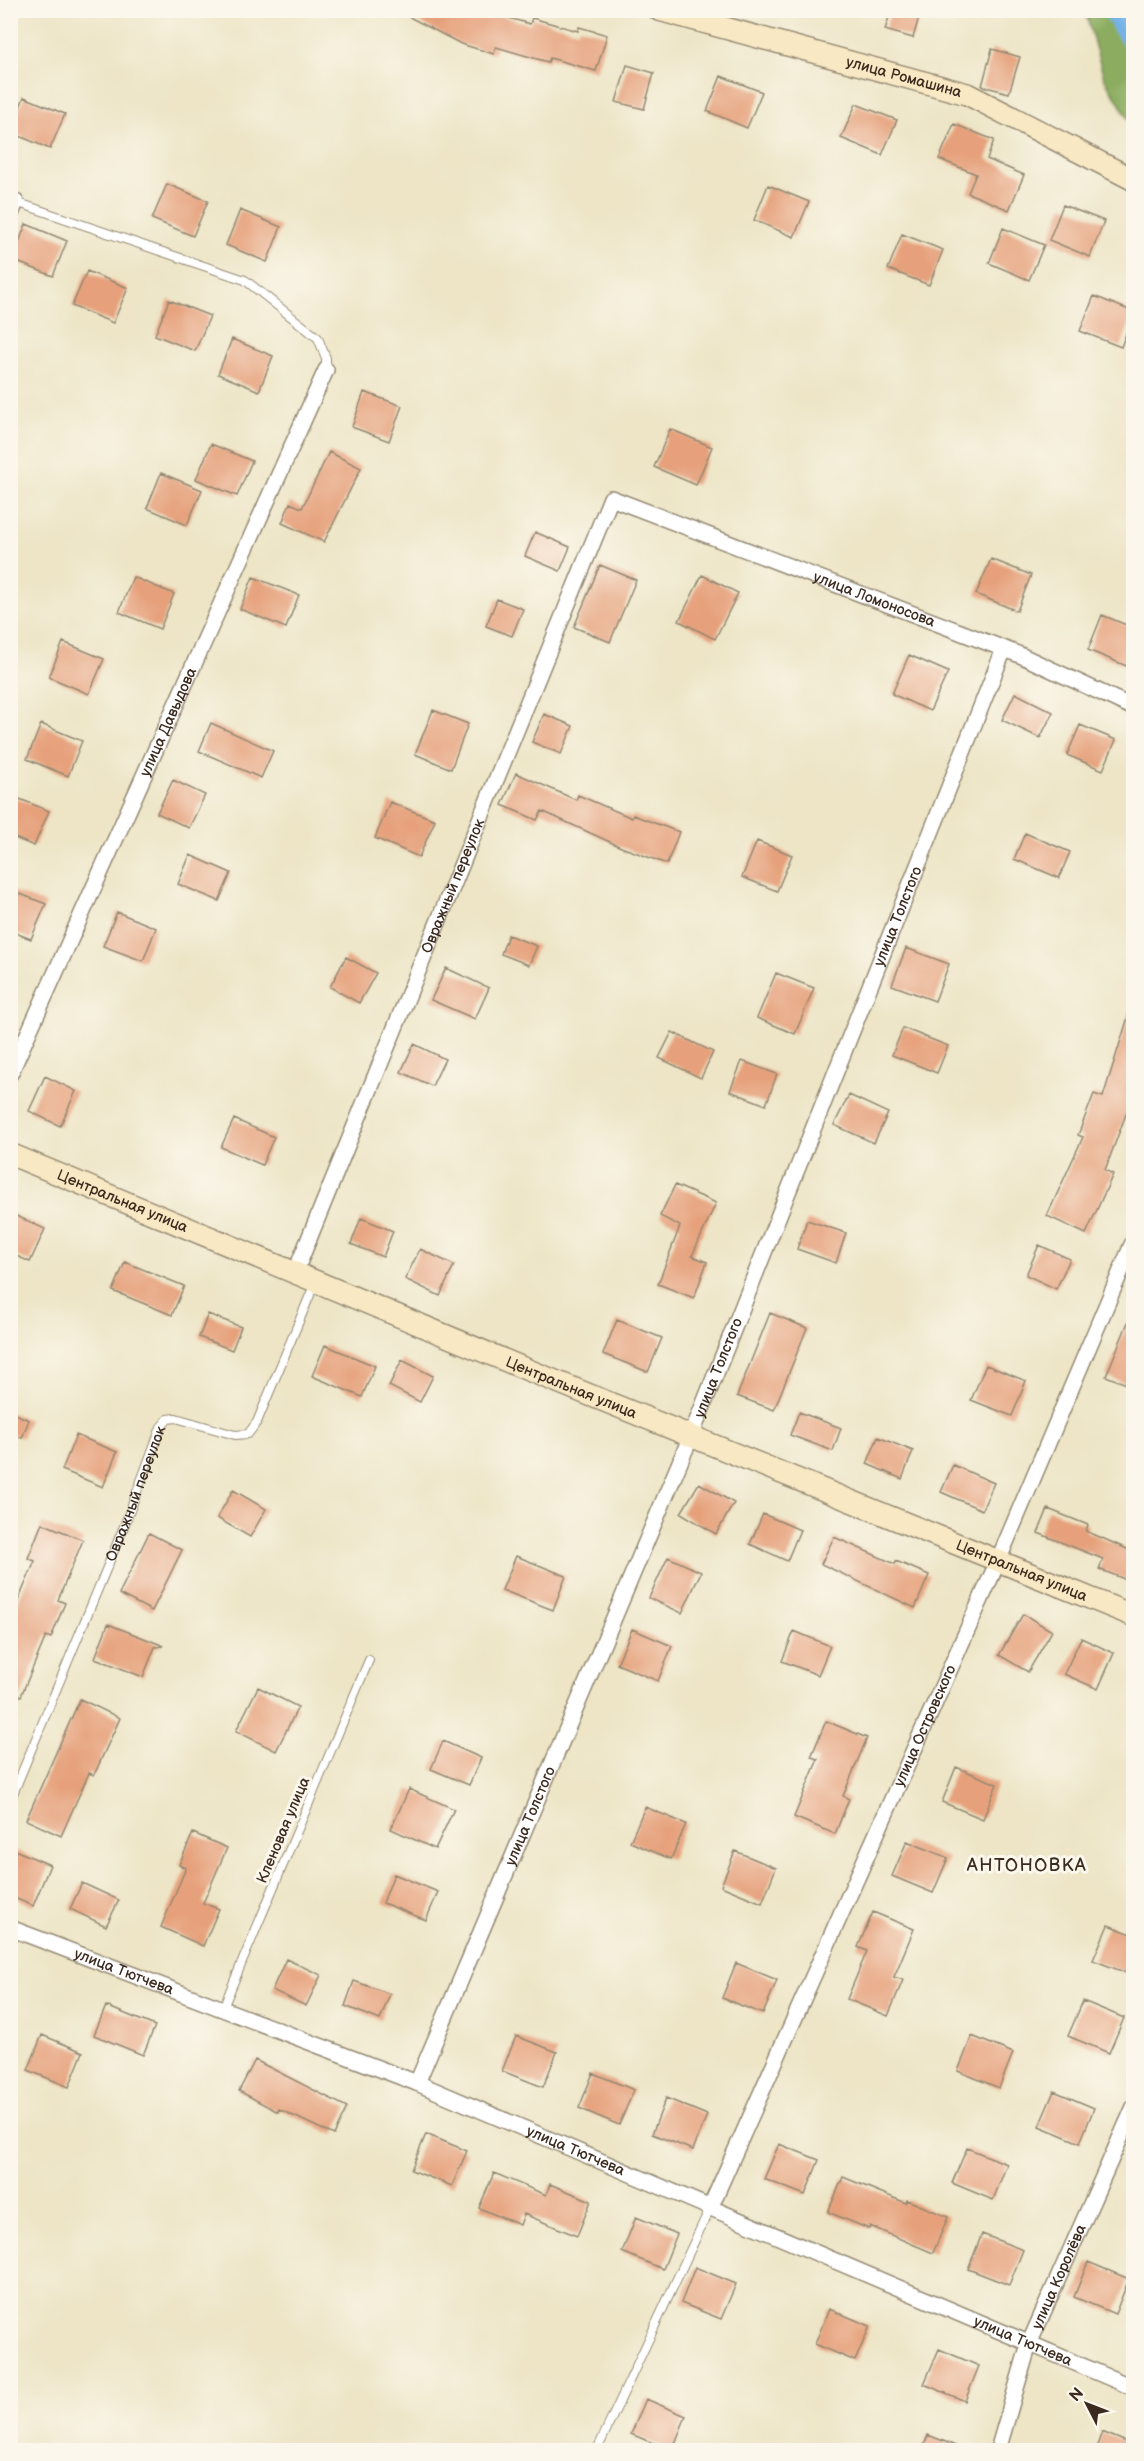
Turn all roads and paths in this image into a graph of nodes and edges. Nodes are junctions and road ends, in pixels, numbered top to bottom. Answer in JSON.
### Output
{"nodes":[{"id":1,"x":659,"y":10,"type":"edge"},
{"id":2,"x":1134,"y":180,"type":"edge"},
{"id":3,"x":12,"y":206,"type":"edge"},
{"id":4,"x":326,"y":370,"type":"joint"},
{"id":5,"x":611,"y":498,"type":"joint"},
{"id":6,"x":1004,"y":649,"type":"junction"},
{"id":7,"x":1134,"y":708,"type":"edge"},
{"id":8,"x":10,"y":1074,"type":"edge"},
{"id":9,"x":10,"y":1154,"type":"edge"},
{"id":10,"x":1134,"y":1240,"type":"edge"},
{"id":11,"x":295,"y":1272,"type":"junction"},
{"id":12,"x":316,"y":1282,"type":"junction"},
{"id":13,"x":691,"y":1436,"type":"junction"},
{"id":14,"x":998,"y":1561,"type":"junction"},
{"id":15,"x":1134,"y":1616,"type":"edge"},
{"id":16,"x":369,"y":1660,"type":"dead end"},
{"id":17,"x":10,"y":1801,"type":"edge"},
{"id":18,"x":10,"y":1928,"type":"edge"},
{"id":19,"x":222,"y":2010,"type":"junction"},
{"id":20,"x":417,"y":2083,"type":"junction"},
{"id":21,"x":1134,"y":2107,"type":"edge"},
{"id":22,"x":710,"y":2208,"type":"junction"},
{"id":23,"x":1029,"y":2344,"type":"junction"},
{"id":24,"x":1134,"y":2388,"type":"edge"},
{"id":25,"x":597,"y":2451,"type":"edge"},
{"id":26,"x":998,"y":2451,"type":"edge"}],
"edges":[{"from":1,"to":2,"type":"street","name":"улица Ромашина"},
{"from":3,"to":4,"type":"lane"},
{"from":4,"to":8,"type":"street","name":"улица Давыдова"},
{"from":5,"to":6,"type":"street","name":"улица Ломоносова"},
{"from":5,"to":11,"type":"street","name":"Овражный переулок"},
{"from":6,"to":7,"type":"street","name":"улица Ломоносова"},
{"from":6,"to":13,"type":"street","name":"улица Толстого"},
{"from":9,"to":11,"type":"street","name":"Центральная улица"},
{"from":10,"to":14,"type":"street","name":"улица Островского"},
{"from":11,"to":12,"type":"street","name":"Центральная улица"},
{"from":12,"to":13,"type":"street","name":"Центральная улица"},
{"from":12,"to":17,"type":"lane","name":"Овражный переулок"},
{"from":13,"to":14,"type":"street","name":"Центральная улица"},
{"from":13,"to":20,"type":"street","name":"улица Толстого"},
{"from":14,"to":15,"type":"street","name":"Центральная улица"},
{"from":14,"to":22,"type":"street","name":"улица Островского"},
{"from":16,"to":19,"type":"lane","name":"Кленовая улица"},
{"from":18,"to":19,"type":"street","name":"улица Тютчева"},
{"from":19,"to":20,"type":"street","name":"улица Тютчева"},
{"from":20,"to":22,"type":"street","name":"улица Тютчева"},
{"from":21,"to":23,"type":"street","name":"улица Королёва"},
{"from":22,"to":23,"type":"street","name":"улица Тютчева"},
{"from":22,"to":25,"type":"lane"},
{"from":23,"to":24,"type":"street","name":"улица Тютчева"},
{"from":23,"to":26,"type":"street","name":"улица Королёва"}]}
